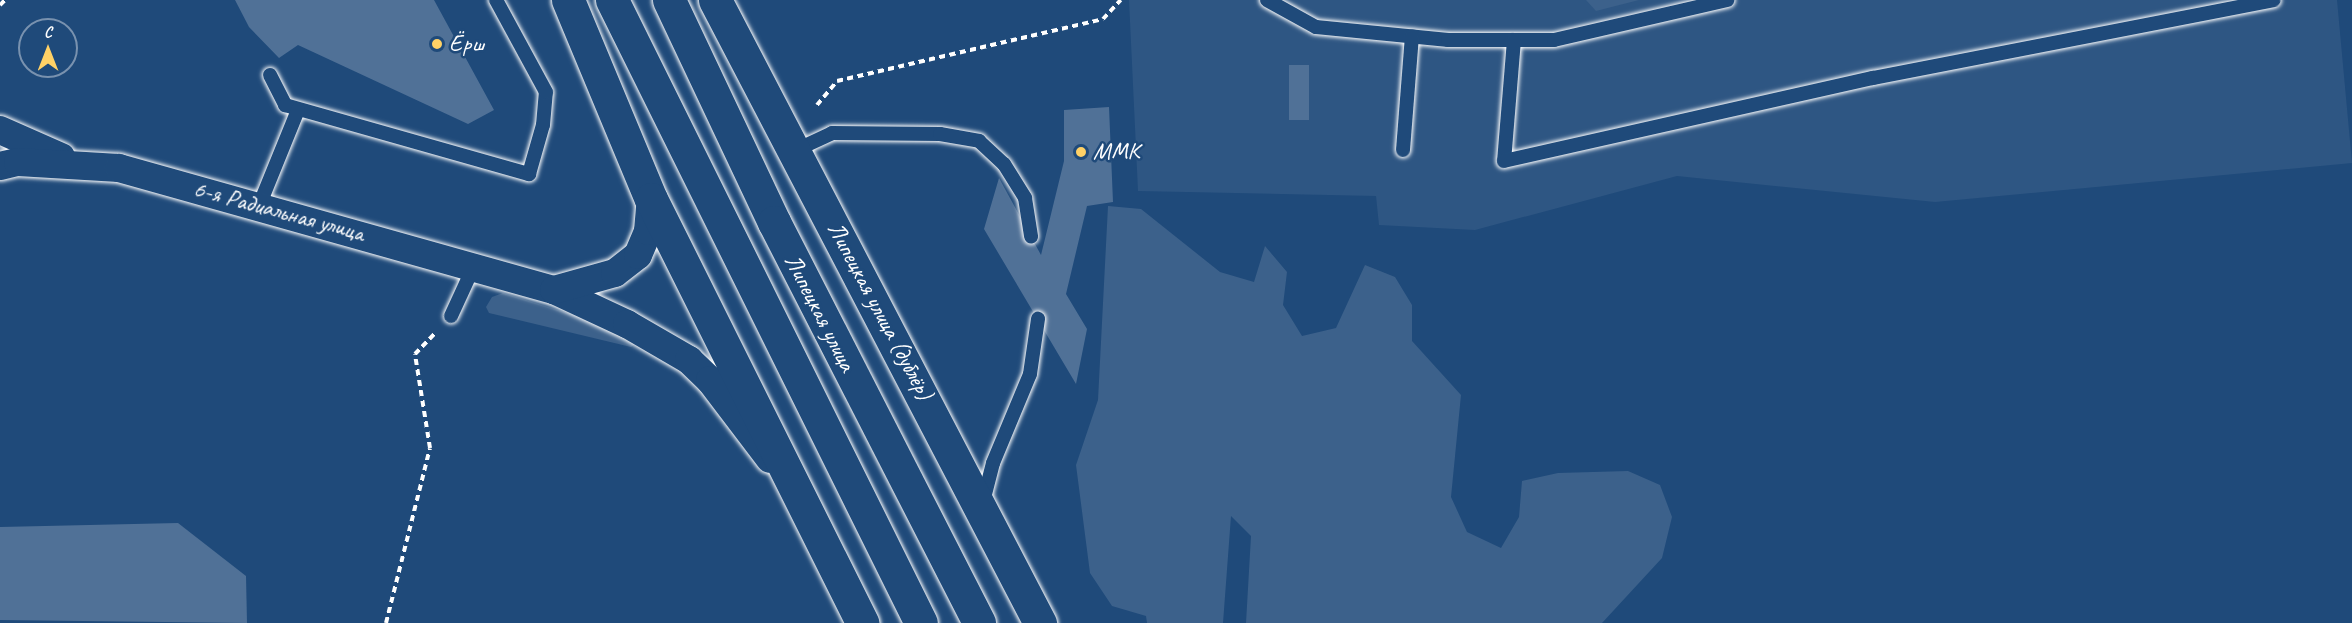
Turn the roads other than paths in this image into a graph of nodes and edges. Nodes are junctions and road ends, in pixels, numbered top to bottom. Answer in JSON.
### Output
{"nodes":[{"id":1,"x":496,"y":0,"type":"edge"},
{"id":2,"x":568,"y":0,"type":"edge"},
{"id":3,"x":612,"y":0,"type":"edge"},
{"id":4,"x":669,"y":0,"type":"edge"},
{"id":5,"x":716,"y":0,"type":"edge"},
{"id":6,"x":1267,"y":0,"type":"edge"},
{"id":7,"x":1727,"y":0,"type":"edge"},
{"id":8,"x":2273,"y":0,"type":"edge"},
{"id":9,"x":1412,"y":36,"type":"junction"},
{"id":10,"x":1514,"y":40,"type":"junction"},
{"id":11,"x":270,"y":75,"type":"dead end"},
{"id":12,"x":298,"y":110,"type":"junction"},
{"id":13,"x":0,"y":130,"type":"edge"},
{"id":14,"x":796,"y":150,"type":"junction"},
{"id":15,"x":1403,"y":150,"type":"dead end"},
{"id":16,"x":74,"y":163,"type":"junction"},
{"id":17,"x":0,"y":166,"type":"edge"},
{"id":18,"x":651,"y":199,"type":"junction"},
{"id":19,"x":259,"y":206,"type":"junction"},
{"id":20,"x":1031,"y":237,"type":"dead end"},
{"id":21,"x":474,"y":266,"type":"junction"},
{"id":22,"x":554,"y":290,"type":"junction"},
{"id":23,"x":451,"y":316,"type":"road end"},
{"id":24,"x":1038,"y":319,"type":"dead end"},
{"id":25,"x":793,"y":490,"type":"junction"},
{"id":26,"x":982,"y":507,"type":"junction"},
{"id":27,"x":862,"y":623,"type":"edge"},
{"id":28,"x":921,"y":623,"type":"edge"},
{"id":29,"x":979,"y":623,"type":"edge"},
{"id":30,"x":1040,"y":623,"type":"edge"}],
"edges":[{"from":1,"to":12,"type":"lane"},
{"from":2,"to":18,"type":"main road"},
{"from":3,"to":28,"type":"main road","name":"Липецкая улица"},
{"from":4,"to":29,"type":"main road","name":"Липецкая улица"},
{"from":5,"to":14,"type":"main road","name":"Липецкая улица (дублёр)"},
{"from":6,"to":9,"type":"lane"},
{"from":7,"to":10,"type":"lane"},
{"from":8,"to":10,"type":"lane"},
{"from":9,"to":10,"type":"lane"},
{"from":9,"to":15,"type":"lane"},
{"from":11,"to":12,"type":"lane"},
{"from":12,"to":19,"type":"lane"},
{"from":13,"to":16,"type":"street"},
{"from":14,"to":20,"type":"lane"},
{"from":14,"to":26,"type":"main road","name":"Липецкая улица (дублёр)"},
{"from":16,"to":17,"type":"street","name":"6-я Радиальная улица"},
{"from":16,"to":19,"type":"street","name":"6-я Радиальная улица"},
{"from":18,"to":22,"type":"street"},
{"from":18,"to":25,"type":"main road"},
{"from":19,"to":21,"type":"street","name":"6-я Радиальная улица"},
{"from":21,"to":22,"type":"street","name":"6-я Радиальная улица"},
{"from":21,"to":23,"type":"lane"},
{"from":22,"to":25,"type":"street","name":"6-я Радиальная улица"},
{"from":24,"to":26,"type":"lane"},
{"from":25,"to":27,"type":"main road"},
{"from":26,"to":30,"type":"main road","name":"Липецкая улица (дублёр)"}]}
